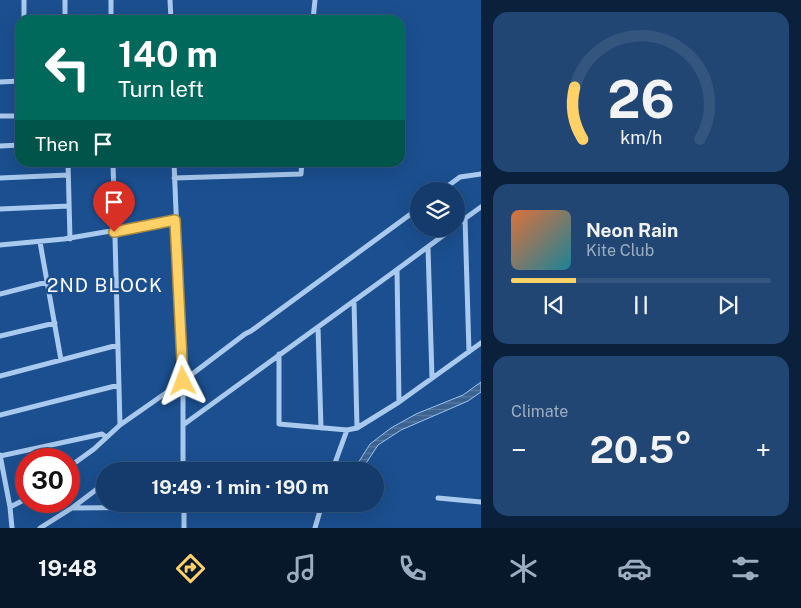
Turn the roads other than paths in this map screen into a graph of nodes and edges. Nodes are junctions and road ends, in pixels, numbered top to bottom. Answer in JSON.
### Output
{"nodes":[{"id":1,"x":24,"y":0,"type":"edge"},
{"id":2,"x":65,"y":0,"type":"edge"},
{"id":3,"x":111,"y":0,"type":"edge"},
{"id":4,"x":170,"y":0,"type":"edge"},
{"id":5,"x":315,"y":0,"type":"edge"},
{"id":6,"x":24,"y":15,"type":"edge"},
{"id":7,"x":65,"y":15,"type":"edge"},
{"id":8,"x":111,"y":15,"type":"edge"},
{"id":9,"x":171,"y":15,"type":"edge"},
{"id":10,"x":314,"y":15,"type":"edge"},
{"id":11,"x":15,"y":81,"type":"edge"},
{"id":12,"x":0,"y":82,"type":"edge"},
{"id":13,"x":0,"y":116,"type":"edge"},
{"id":14,"x":15,"y":116,"type":"edge"},
{"id":15,"x":15,"y":145,"type":"edge"},
{"id":16,"x":0,"y":146,"type":"edge"},
{"id":17,"x":68,"y":167,"type":"edge"},
{"id":18,"x":113,"y":167,"type":"edge"},
{"id":19,"x":174,"y":167,"type":"edge"},
{"id":20,"x":302,"y":167,"type":"edge"},
{"id":21,"x":481,"y":174,"type":"edge"},
{"id":22,"x":68,"y":175,"type":"junction"},
{"id":23,"x":0,"y":178,"type":"edge"},
{"id":24,"x":174,"y":178,"type":"junction"},
{"id":25,"x":454,"y":182,"type":"edge"},
{"id":26,"x":69,"y":206,"type":"junction"},
{"id":27,"x":481,"y":207,"type":"edge"},
{"id":28,"x":0,"y":209,"type":"edge"},
{"id":29,"x":410,"y":215,"type":"edge"},
{"id":30,"x":466,"y":218,"type":"joint"},
{"id":31,"x":175,"y":220,"type":"junction"},
{"id":32,"x":114,"y":232,"type":"junction"},
{"id":33,"x":441,"y":237,"type":"edge"},
{"id":34,"x":70,"y":239,"type":"junction"},
{"id":35,"x":40,"y":242,"type":"junction"},
{"id":36,"x":0,"y":245,"type":"edge"},
{"id":37,"x":428,"y":247,"type":"junction"},
{"id":38,"x":397,"y":270,"type":"junction"},
{"id":39,"x":48,"y":282,"type":"junction"},
{"id":40,"x":0,"y":294,"type":"edge"},
{"id":41,"x":354,"y":301,"type":"junction"},
{"id":42,"x":55,"y":323,"type":"junction"},
{"id":43,"x":318,"y":327,"type":"junction"},
{"id":44,"x":0,"y":336,"type":"edge"},
{"id":45,"x":481,"y":343,"type":"edge"},
{"id":46,"x":118,"y":345,"type":"junction"},
{"id":47,"x":469,"y":352,"type":"junction"},
{"id":48,"x":279,"y":354,"type":"junction"},
{"id":49,"x":62,"y":360,"type":"junction"},
{"id":50,"x":0,"y":376,"type":"edge"},
{"id":51,"x":432,"y":378,"type":"junction"},
{"id":52,"x":183,"y":381,"type":"junction"},
{"id":53,"x":119,"y":385,"type":"junction"},
{"id":54,"x":399,"y":402,"type":"junction"},
{"id":55,"x":0,"y":415,"type":"edge"},
{"id":56,"x":120,"y":425,"type":"junction"},
{"id":57,"x":183,"y":425,"type":"junction"},
{"id":58,"x":321,"y":428,"type":"junction"},
{"id":59,"x":358,"y":428,"type":"junction"},
{"id":60,"x":347,"y":430,"type":"junction"},
{"id":61,"x":106,"y":437,"type":"junction"},
{"id":62,"x":0,"y":456,"type":"edge"},
{"id":63,"x":80,"y":459,"type":"edge"},
{"id":64,"x":184,"y":462,"type":"edge"},
{"id":65,"x":335,"y":462,"type":"edge"},
{"id":66,"x":96,"y":490,"type":"edge"},
{"id":67,"x":438,"y":498,"type":"dead end"},
{"id":68,"x":80,"y":502,"type":"edge"},
{"id":69,"x":481,"y":502,"type":"edge"},
{"id":70,"x":15,"y":505,"type":"edge"},
{"id":71,"x":10,"y":508,"type":"junction"},
{"id":72,"x":80,"y":508,"type":"edge"},
{"id":73,"x":96,"y":508,"type":"edge"},
{"id":74,"x":184,"y":512,"type":"edge"},
{"id":75,"x":320,"y":512,"type":"edge"},
{"id":76,"x":64,"y":513,"type":"edge"},
{"id":77,"x":12,"y":528,"type":"edge"},
{"id":78,"x":40,"y":528,"type":"edge"},
{"id":79,"x":184,"y":528,"type":"edge"},
{"id":80,"x":315,"y":528,"type":"edge"}],
"edges":[{"from":1,"to":6,"type":"street"},
{"from":2,"to":7,"type":"street"},
{"from":3,"to":8,"type":"street"},
{"from":4,"to":9,"type":"street"},
{"from":5,"to":10,"type":"street"},
{"from":11,"to":12,"type":"street"},
{"from":13,"to":14,"type":"street"},
{"from":15,"to":16,"type":"street"},
{"from":17,"to":22,"type":"street"},
{"from":18,"to":32,"type":"street"},
{"from":19,"to":24,"type":"street"},
{"from":20,"to":24,"type":"street"},
{"from":21,"to":25,"type":"street"},
{"from":22,"to":23,"type":"street"},
{"from":22,"to":26,"type":"street"},
{"from":24,"to":31,"type":"street"},
{"from":26,"to":28,"type":"street"},
{"from":26,"to":34,"type":"street"},
{"from":27,"to":30,"type":"street"},
{"from":29,"to":52,"type":"street"},
{"from":30,"to":47,"type":"street"},
{"from":31,"to":32,"type":"street"},
{"from":31,"to":52,"type":"street"},
{"from":32,"to":34,"type":"street"},
{"from":32,"to":46,"type":"street"},
{"from":33,"to":37,"type":"street"},
{"from":34,"to":35,"type":"street"},
{"from":35,"to":36,"type":"street"},
{"from":35,"to":39,"type":"street"},
{"from":37,"to":38,"type":"street"},
{"from":37,"to":51,"type":"street"},
{"from":38,"to":41,"type":"street"},
{"from":38,"to":54,"type":"street"},
{"from":39,"to":40,"type":"street"},
{"from":39,"to":42,"type":"street"},
{"from":41,"to":43,"type":"street"},
{"from":41,"to":59,"type":"street"},
{"from":42,"to":44,"type":"street"},
{"from":42,"to":49,"type":"street"},
{"from":43,"to":48,"type":"street"},
{"from":43,"to":58,"type":"street"},
{"from":45,"to":47,"type":"street"},
{"from":46,"to":49,"type":"street"},
{"from":46,"to":53,"type":"street"},
{"from":47,"to":51,"type":"street"},
{"from":48,"to":57,"type":"street"},
{"from":48,"to":58,"type":"street"},
{"from":49,"to":50,"type":"street"},
{"from":51,"to":54,"type":"street"},
{"from":52,"to":56,"type":"street"},
{"from":52,"to":57,"type":"street"},
{"from":53,"to":55,"type":"street"},
{"from":53,"to":56,"type":"street"},
{"from":54,"to":59,"type":"street"},
{"from":56,"to":61,"type":"street"},
{"from":57,"to":64,"type":"street"},
{"from":58,"to":60,"type":"street"},
{"from":59,"to":60,"type":"street"},
{"from":60,"to":65,"type":"street"},
{"from":61,"to":62,"type":"street"},
{"from":61,"to":63,"type":"street"},
{"from":62,"to":71,"type":"street"},
{"from":66,"to":68,"type":"street"},
{"from":67,"to":69,"type":"street"},
{"from":70,"to":71,"type":"street"},
{"from":71,"to":77,"type":"street"},
{"from":72,"to":73,"type":"street"},
{"from":74,"to":79,"type":"street"},
{"from":75,"to":80,"type":"street"},
{"from":76,"to":78,"type":"street"}]}
